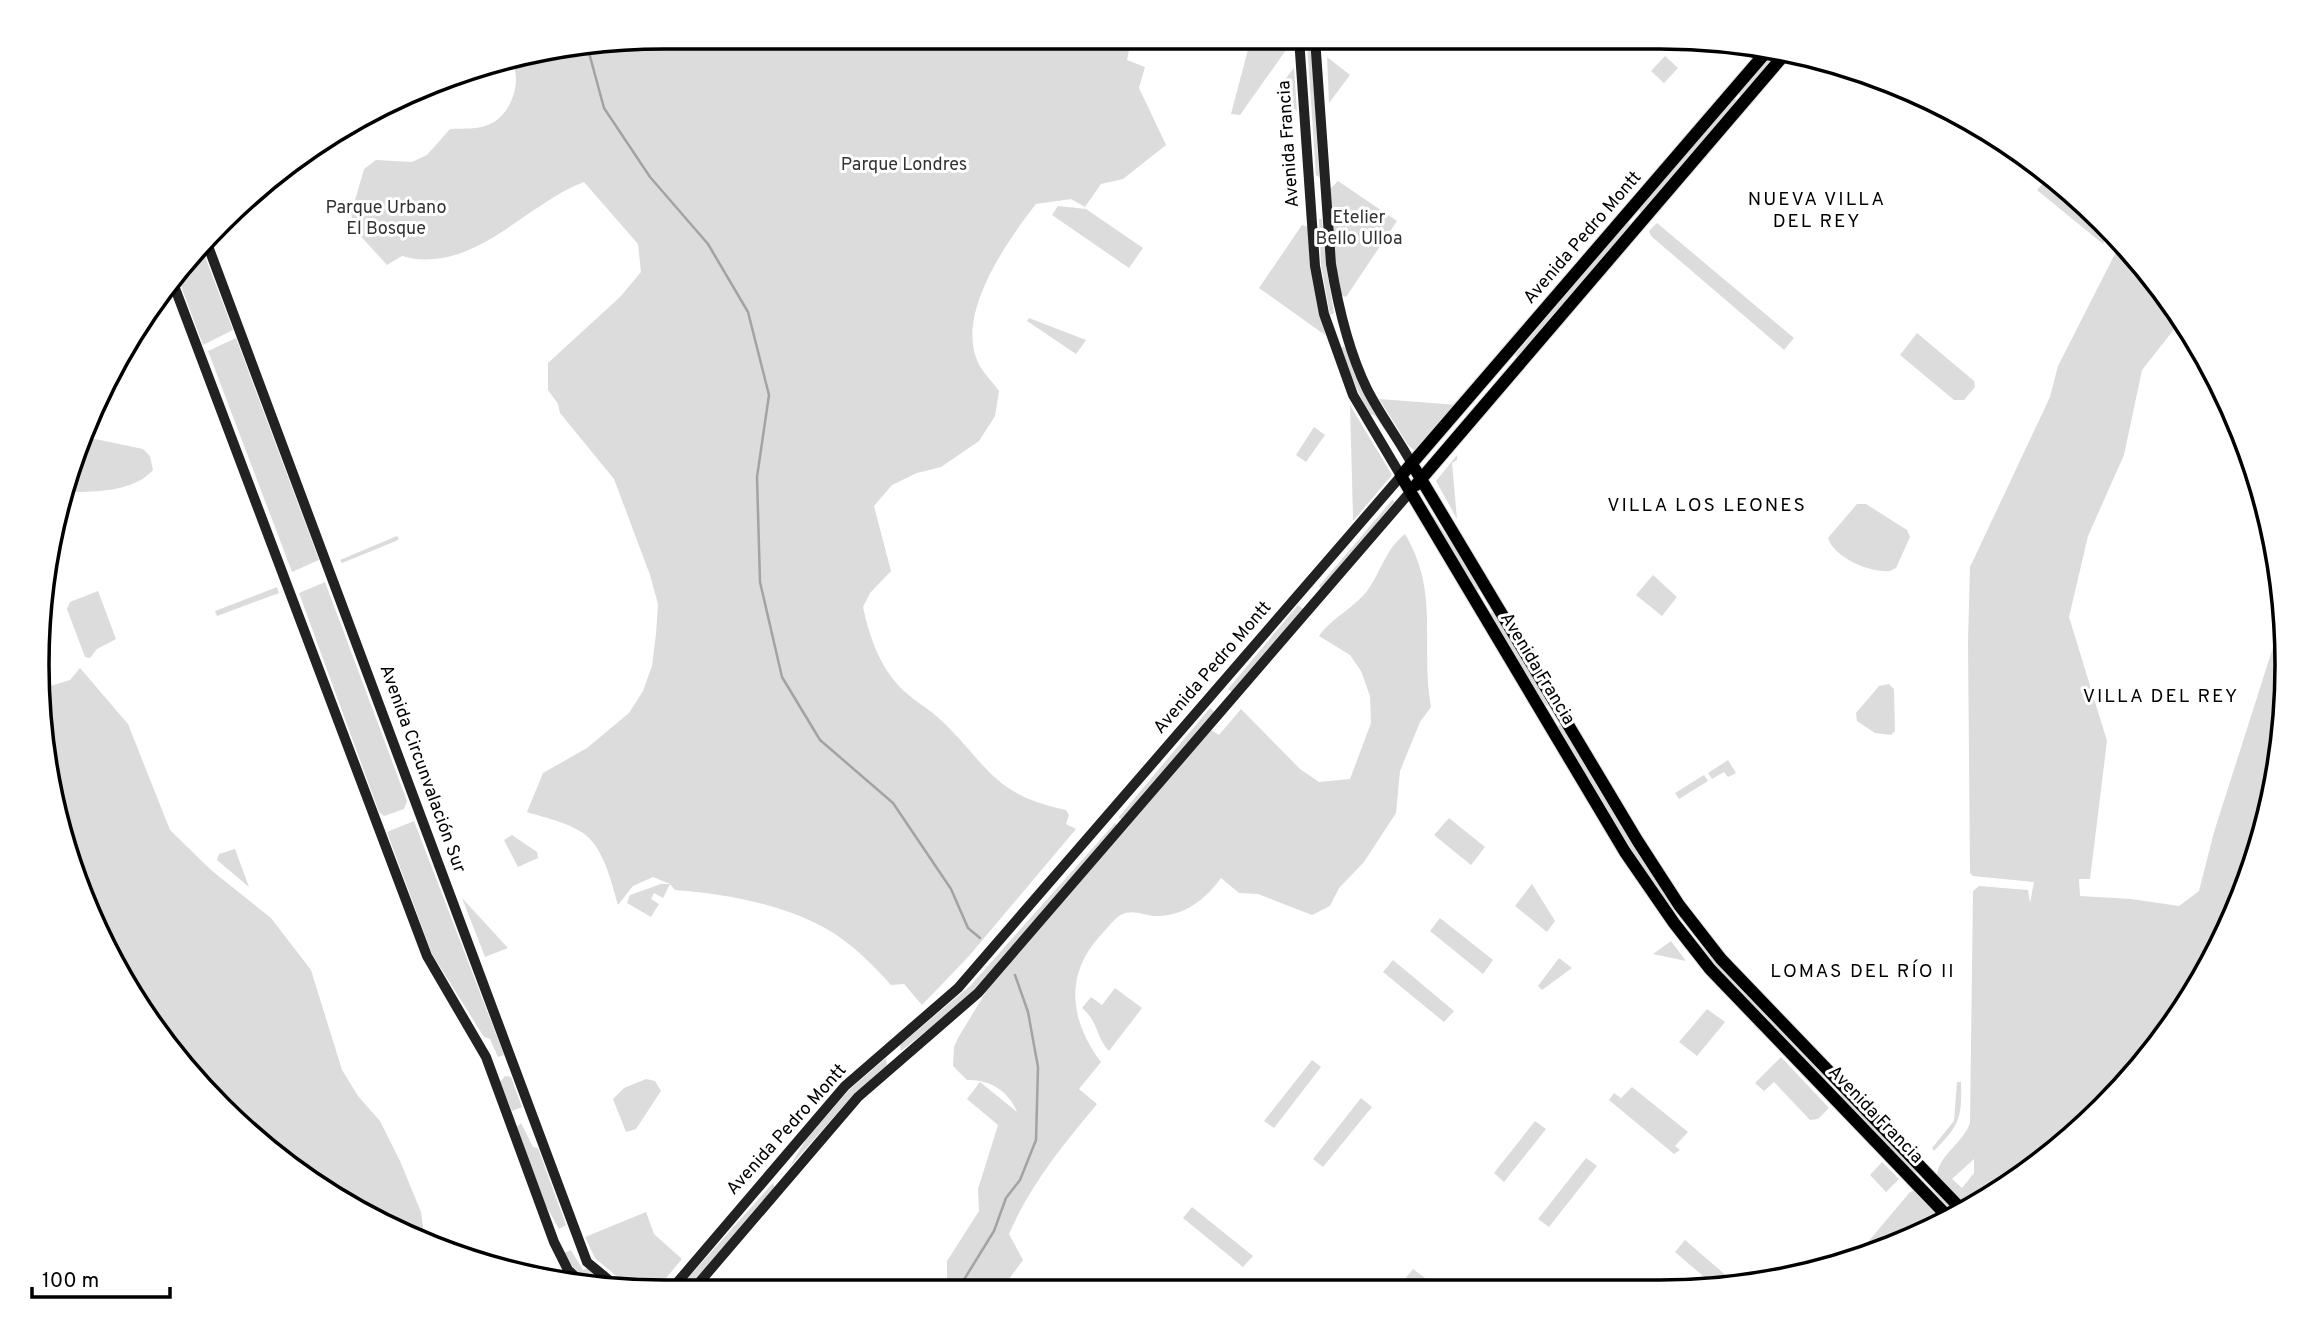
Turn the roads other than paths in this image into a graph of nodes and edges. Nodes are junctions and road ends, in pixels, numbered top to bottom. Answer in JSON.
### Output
{"nodes":[{"id":1,"x":1301,"y":49,"type":"edge"},
{"id":2,"x":1316,"y":49,"type":"edge"},
{"id":3,"x":1761,"y":58,"type":"edge"},
{"id":4,"x":1779,"y":61,"type":"edge"},
{"id":5,"x":210,"y":250,"type":"edge"},
{"id":6,"x":176,"y":290,"type":"edge"},
{"id":7,"x":1412,"y":464,"type":"junction"},
{"id":8,"x":1401,"y":476,"type":"junction"},
{"id":9,"x":1421,"y":479,"type":"junction"},
{"id":10,"x":1411,"y":491,"type":"junction"},
{"id":11,"x":1492,"y":597,"type":"junction"},
{"id":12,"x":1479,"y":606,"type":"junction"},
{"id":13,"x":1558,"y":709,"type":"junction"},
{"id":14,"x":1545,"y":718,"type":"junction"},
{"id":15,"x":1837,"y":1080,"type":"junction"},
{"id":16,"x":1828,"y":1091,"type":"junction"},
{"id":17,"x":1956,"y":1204,"type":"edge"},
{"id":18,"x":1943,"y":1211,"type":"edge"},
{"id":19,"x":571,"y":1273,"type":"edge"},
{"id":20,"x":605,"y":1277,"type":"edge"},
{"id":21,"x":679,"y":1280,"type":"edge"},
{"id":22,"x":701,"y":1280,"type":"edge"}],
"edges":[{"from":1,"to":8,"type":"main road","name":"Avenida Francia"},
{"from":2,"to":7,"type":"main road","name":"Avenida Francia"},
{"from":3,"to":7,"type":"main road","name":"Avenida Pedro Montt"},
{"from":4,"to":9,"type":"main road","name":"Avenida Pedro Montt"},
{"from":5,"to":20,"type":"main road","name":"Avenida Circunvalación Sur"},
{"from":6,"to":19,"type":"main road"},
{"from":7,"to":8,"type":"main road","name":"Avenida Pedro Montt"},
{"from":7,"to":9,"type":"main road","name":"Avenida Francia"},
{"from":8,"to":10,"type":"main road","name":"Avenida Francia"},
{"from":8,"to":21,"type":"main road","name":"Avenida Pedro Montt"},
{"from":9,"to":10,"type":"main road","name":"Avenida Pedro Montt"},
{"from":9,"to":11,"type":"main road","name":"Avenida Francia"},
{"from":10,"to":12,"type":"main road","name":"Avenida Francia"},
{"from":10,"to":22,"type":"main road","name":"Avenida Pedro Montt"},
{"from":11,"to":12,"type":"main road"},
{"from":11,"to":13,"type":"main road","name":"Avenida Francia"},
{"from":12,"to":14,"type":"main road","name":"Avenida Francia"},
{"from":13,"to":14,"type":"main road"},
{"from":13,"to":15,"type":"main road","name":"Avenida Francia"},
{"from":14,"to":16,"type":"main road","name":"Avenida Francia"},
{"from":15,"to":16,"type":"main road"},
{"from":15,"to":17,"type":"main road","name":"Avenida Francia"},
{"from":16,"to":18,"type":"main road","name":"Avenida Francia"}]}
